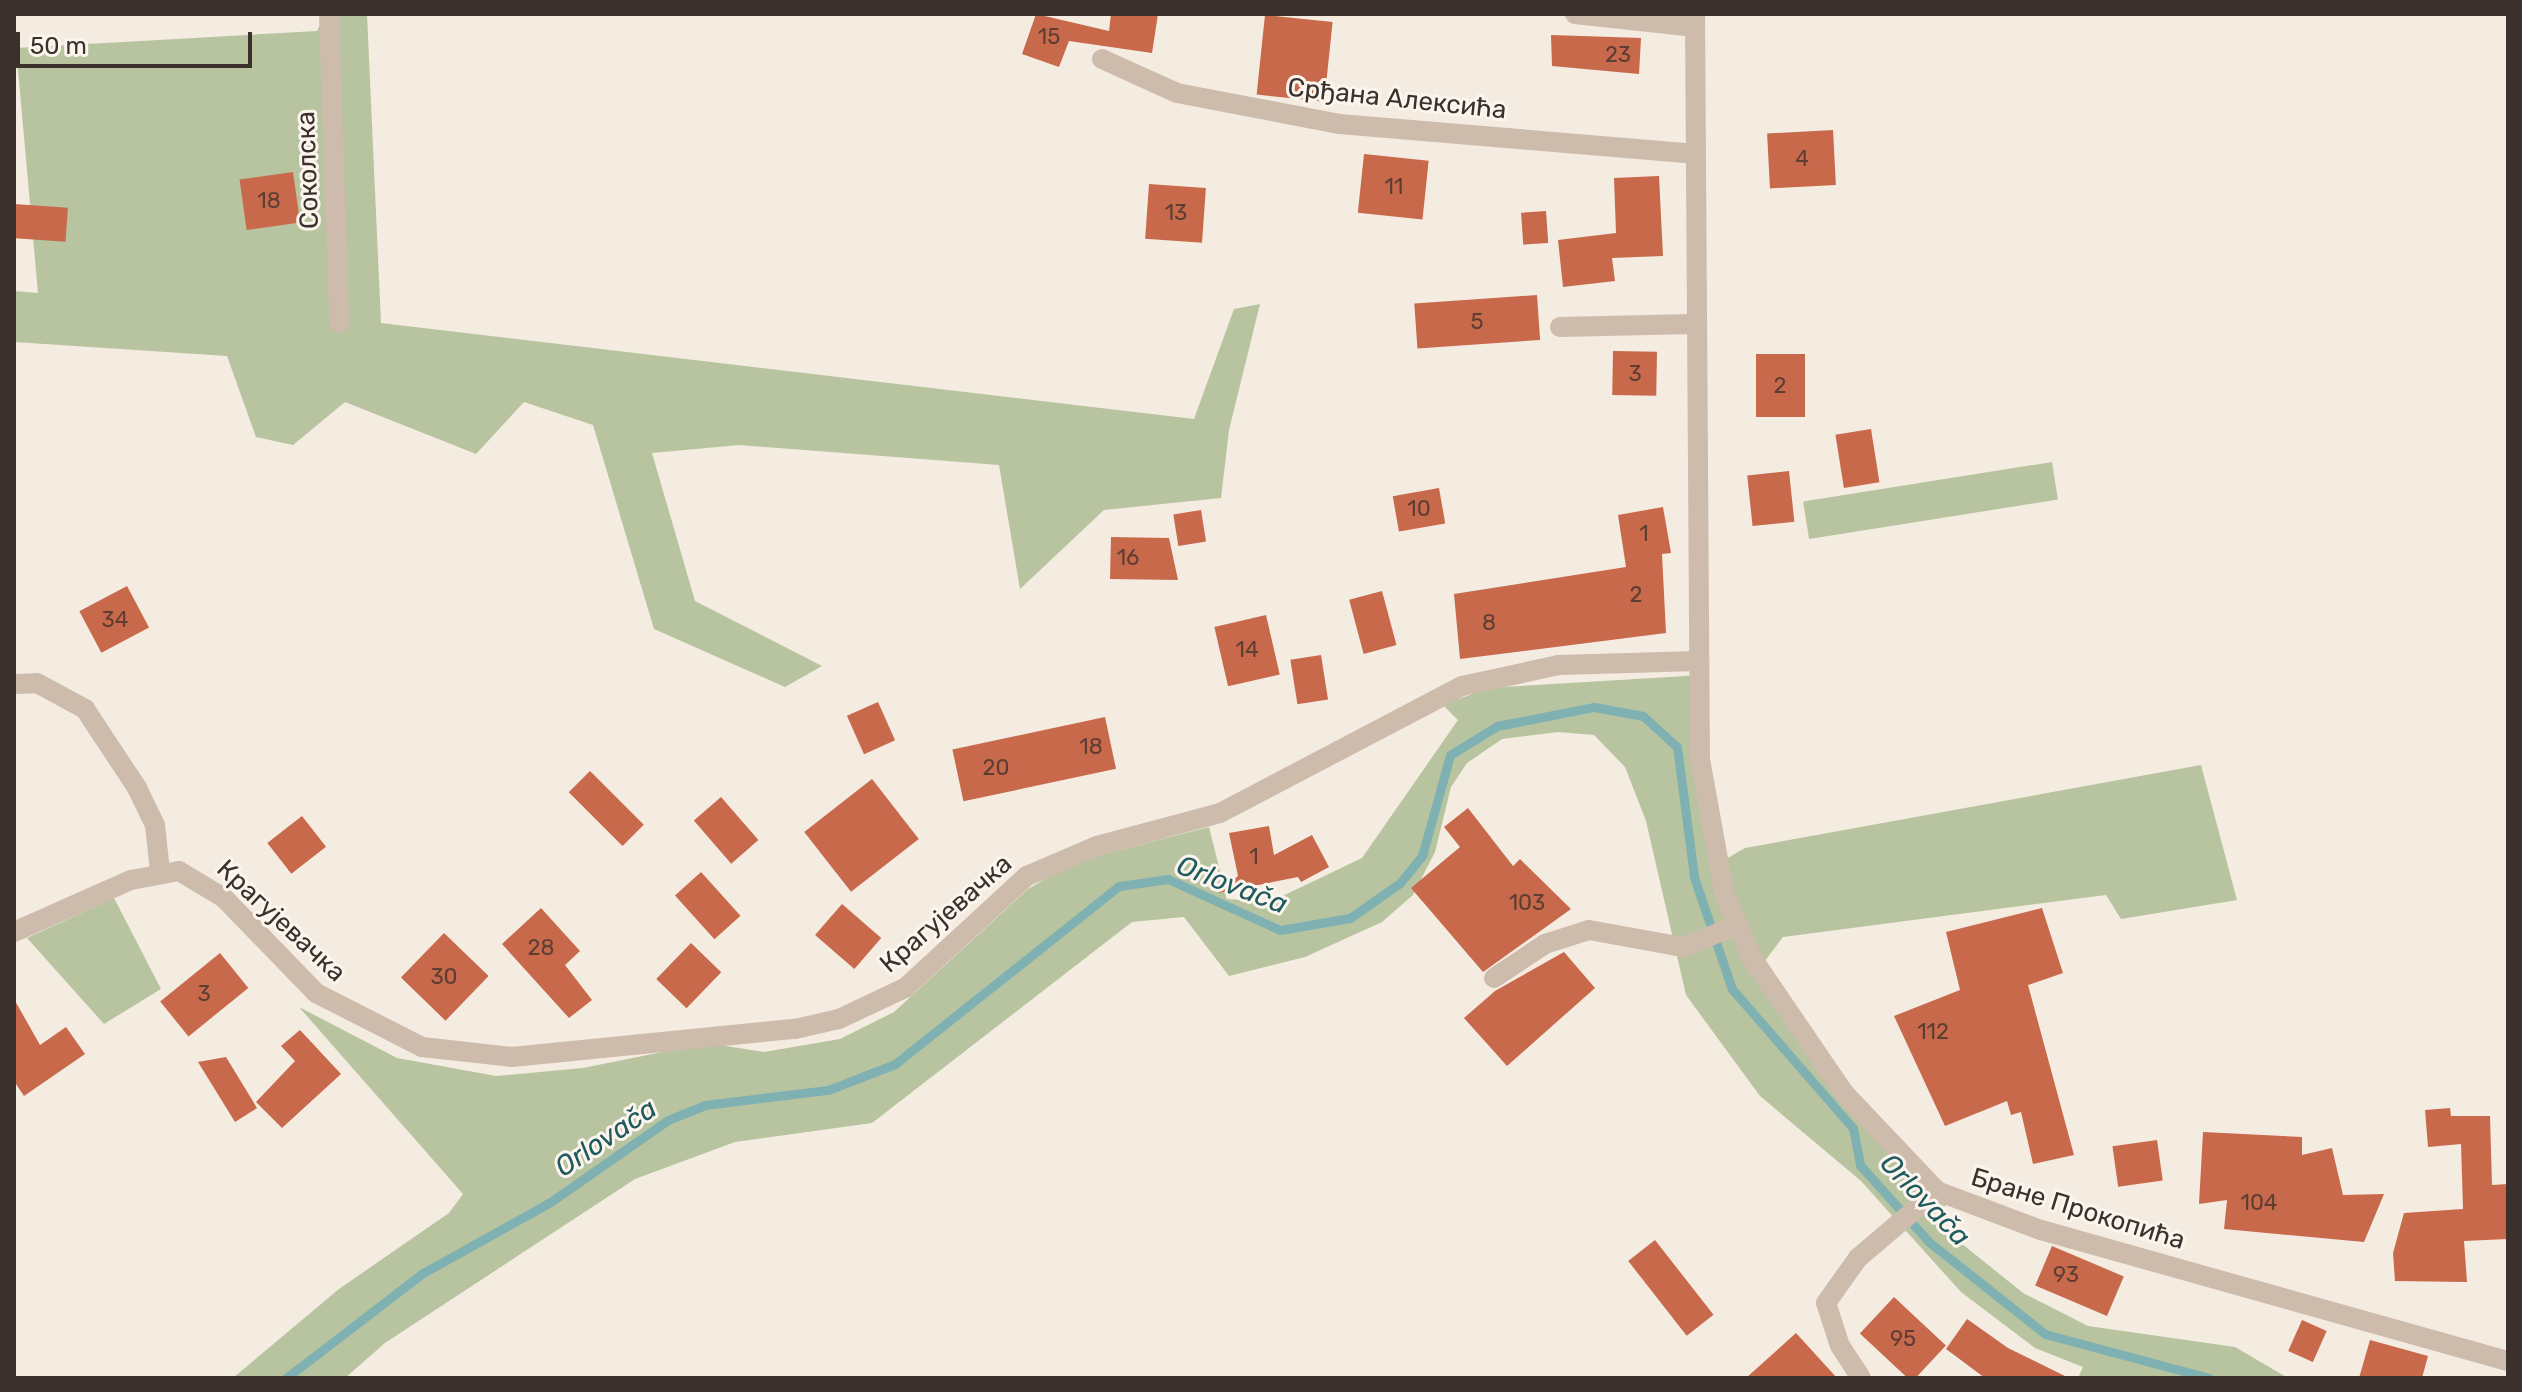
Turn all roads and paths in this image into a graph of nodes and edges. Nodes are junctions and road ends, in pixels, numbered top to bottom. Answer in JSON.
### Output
{"nodes":[{"id":1,"x":329,"y":14,"type":"edge"},
{"id":2,"x":1575,"y":14,"type":"edge"},
{"id":3,"x":1695,"y":20,"type":"edge"},
{"id":4,"x":1102,"y":59,"type":"dead end"},
{"id":5,"x":1694,"y":154,"type":"junction"},
{"id":6,"x":339,"y":323,"type":"dead end"},
{"id":7,"x":1693,"y":324,"type":"junction"},
{"id":8,"x":1560,"y":327,"type":"dead end"},
{"id":9,"x":1698,"y":661,"type":"junction"},
{"id":10,"x":14,"y":684,"type":"edge"},
{"id":11,"x":160,"y":871,"type":"junction"},
{"id":12,"x":1738,"y":925,"type":"junction"},
{"id":13,"x":14,"y":932,"type":"edge"},
{"id":14,"x":1494,"y":978,"type":"dead end"},
{"id":15,"x":1937,"y":1191,"type":"junction"},
{"id":16,"x":2508,"y":1361,"type":"edge"},
{"id":17,"x":1861,"y":1378,"type":"edge"}],
"edges":[{"from":1,"to":6,"type":"street","name":"Соколска"},
{"from":2,"to":3,"type":"street"},
{"from":3,"to":5,"type":"street"},
{"from":4,"to":5,"type":"street","name":"Срђана Алексића"},
{"from":5,"to":7,"type":"street"},
{"from":7,"to":8,"type":"street"},
{"from":7,"to":9,"type":"street"},
{"from":9,"to":11,"type":"street","name":"Крагујевачка"},
{"from":9,"to":12,"type":"street","name":"Бране Прокопића"},
{"from":10,"to":11,"type":"street"},
{"from":11,"to":13,"type":"street"},
{"from":12,"to":14,"type":"street"},
{"from":12,"to":15,"type":"street","name":"Бране Прокопића"},
{"from":15,"to":16,"type":"street","name":"Бране Прокопића"},
{"from":15,"to":17,"type":"street"}]}
